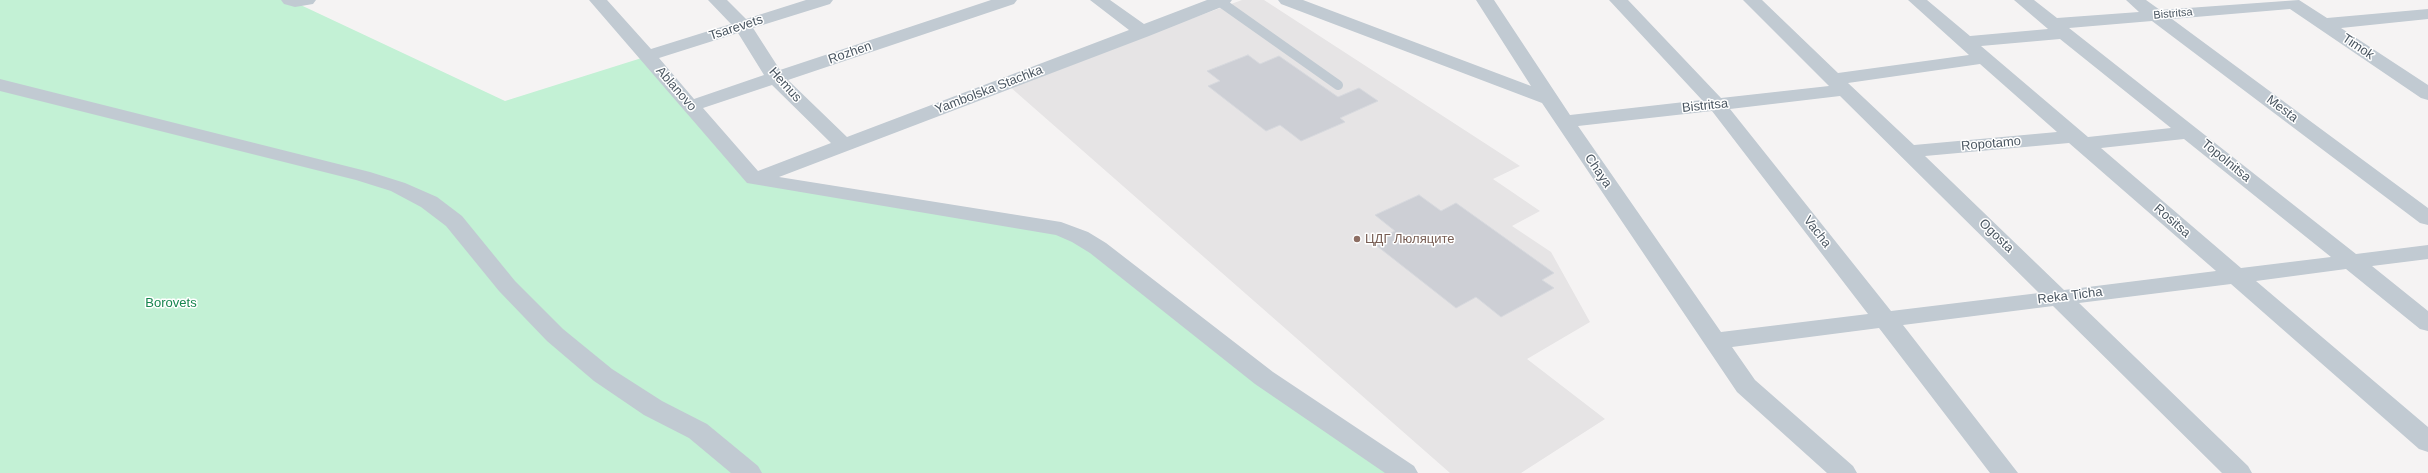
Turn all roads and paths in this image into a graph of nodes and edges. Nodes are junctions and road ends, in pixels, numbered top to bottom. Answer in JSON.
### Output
{"nodes":[{"id":1,"x":599,"y":0,"type":"edge"},
{"id":2,"x":717,"y":0,"type":"edge"},
{"id":3,"x":824,"y":0,"type":"edge"},
{"id":4,"x":1008,"y":0,"type":"edge"},
{"id":5,"x":1099,"y":0,"type":"edge"},
{"id":6,"x":1287,"y":0,"type":"edge"},
{"id":7,"x":1485,"y":0,"type":"edge"},
{"id":8,"x":1618,"y":0,"type":"edge"},
{"id":9,"x":1752,"y":0,"type":"edge"},
{"id":10,"x":1917,"y":0,"type":"edge"},
{"id":11,"x":2023,"y":0,"type":"edge"},
{"id":12,"x":2135,"y":0,"type":"edge"},
{"id":13,"x":1221,"y":1,"type":"edge"},
{"id":14,"x":2290,"y":2,"type":"edge"},
{"id":15,"x":2428,"y":14,"type":"edge"},
{"id":16,"x":2156,"y":15,"type":"junction"},
{"id":17,"x":2324,"y":24,"type":"junction"},
{"id":18,"x":743,"y":26,"type":"junction"},
{"id":19,"x":2060,"y":28,"type":"junction"},
{"id":20,"x":1143,"y":32,"type":"junction"},
{"id":21,"x":1965,"y":42,"type":"junction"},
{"id":22,"x":648,"y":56,"type":"junction"},
{"id":23,"x":1984,"y":58,"type":"junction"},
{"id":24,"x":775,"y":78,"type":"junction"},
{"id":25,"x":0,"y":85,"type":"edge"},
{"id":26,"x":1338,"y":85,"type":"dead end"},
{"id":27,"x":1839,"y":85,"type":"junction"},
{"id":28,"x":2428,"y":94,"type":"edge"},
{"id":29,"x":1548,"y":99,"type":"junction"},
{"id":30,"x":1717,"y":105,"type":"junction"},
{"id":31,"x":691,"y":106,"type":"junction"},
{"id":32,"x":1564,"y":122,"type":"junction"},
{"id":33,"x":2189,"y":132,"type":"junction"},
{"id":34,"x":2079,"y":140,"type":"junction"},
{"id":35,"x":844,"y":145,"type":"junction"},
{"id":36,"x":1908,"y":152,"type":"junction"},
{"id":37,"x":754,"y":179,"type":"junction"},
{"id":38,"x":2428,"y":218,"type":"edge"},
{"id":39,"x":2428,"y":252,"type":"edge"},
{"id":40,"x":2352,"y":262,"type":"junction"},
{"id":41,"x":2236,"y":276,"type":"junction"},
{"id":42,"x":2059,"y":298,"type":"junction"},
{"id":43,"x":1886,"y":319,"type":"junction"},
{"id":44,"x":2428,"y":323,"type":"edge"},
{"id":45,"x":1713,"y":341,"type":"junction"},
{"id":46,"x":2428,"y":442,"type":"edge"},
{"id":47,"x":749,"y":473,"type":"edge"},
{"id":48,"x":1405,"y":473,"type":"edge"},
{"id":49,"x":1844,"y":473,"type":"edge"},
{"id":50,"x":2005,"y":473,"type":"edge"},
{"id":51,"x":2239,"y":473,"type":"edge"}],
"edges":[{"from":1,"to":22,"type":"street","name":"Ablanovo"},
{"from":2,"to":18,"type":"street","name":"Hemus"},
{"from":3,"to":18,"type":"street","name":"Tsarevets"},
{"from":4,"to":24,"type":"street","name":"Rozhen"},
{"from":5,"to":20,"type":"street"},
{"from":6,"to":29,"type":"street"},
{"from":7,"to":29,"type":"street","name":"Chaya"},
{"from":8,"to":30,"type":"street","name":"Vacha"},
{"from":9,"to":27,"type":"street","name":"Ogosta"},
{"from":10,"to":21,"type":"street","name":"Rositsa"},
{"from":11,"to":19,"type":"street","name":"Topolnitsa"},
{"from":12,"to":16,"type":"street","name":"Mesta"},
{"from":13,"to":20,"type":"street","name":"Yambolska Stachka"},
{"from":13,"to":26,"type":"lane"},
{"from":14,"to":16,"type":"street","name":"Bistritsa"},
{"from":14,"to":17,"type":"street","name":"Timok"},
{"from":15,"to":17,"type":"street"},
{"from":16,"to":19,"type":"street","name":"Bistritsa"},
{"from":16,"to":38,"type":"street","name":"Mesta"},
{"from":17,"to":28,"type":"street","name":"Timok"},
{"from":18,"to":22,"type":"street","name":"Tsarevets"},
{"from":18,"to":24,"type":"street","name":"Hemus"},
{"from":19,"to":21,"type":"street","name":"Bistritsa"},
{"from":19,"to":33,"type":"street","name":"Topolnitsa"},
{"from":20,"to":35,"type":"street","name":"Yambolska Stachka"},
{"from":21,"to":23,"type":"street","name":"Rositsa"},
{"from":22,"to":31,"type":"street","name":"Ablanovo"},
{"from":23,"to":27,"type":"street","name":"Bistritsa"},
{"from":23,"to":34,"type":"street","name":"Rositsa"},
{"from":24,"to":31,"type":"street","name":"Rozhen"},
{"from":24,"to":35,"type":"street","name":"Hemus"},
{"from":25,"to":47,"type":"street"},
{"from":27,"to":30,"type":"street","name":"Bistritsa"},
{"from":27,"to":36,"type":"street","name":"Ogosta"},
{"from":29,"to":32,"type":"street","name":"Chaya"},
{"from":30,"to":32,"type":"street","name":"Bistritsa"},
{"from":30,"to":43,"type":"street","name":"Vacha"},
{"from":31,"to":37,"type":"street","name":"Ablanovo"},
{"from":32,"to":45,"type":"street","name":"Chaya"},
{"from":33,"to":34,"type":"street","name":"Ropotamo"},
{"from":33,"to":40,"type":"street","name":"Topolnitsa"},
{"from":34,"to":36,"type":"street","name":"Ropotamo"},
{"from":34,"to":41,"type":"street","name":"Rositsa"},
{"from":35,"to":37,"type":"street","name":"Yambolska Stachka"},
{"from":36,"to":42,"type":"street","name":"Ogosta"},
{"from":37,"to":48,"type":"street"},
{"from":39,"to":40,"type":"street","name":"Reka Ticha"},
{"from":40,"to":41,"type":"street","name":"Reka Ticha"},
{"from":40,"to":44,"type":"street","name":"Topolnitsa"},
{"from":41,"to":42,"type":"street","name":"Reka Ticha"},
{"from":41,"to":46,"type":"street","name":"Rositsa"},
{"from":42,"to":43,"type":"street","name":"Reka Ticha"},
{"from":42,"to":51,"type":"street","name":"Ogosta"},
{"from":43,"to":45,"type":"street","name":"Reka Ticha"},
{"from":43,"to":50,"type":"street","name":"Vacha"},
{"from":45,"to":49,"type":"street","name":"Chaya"}]}
